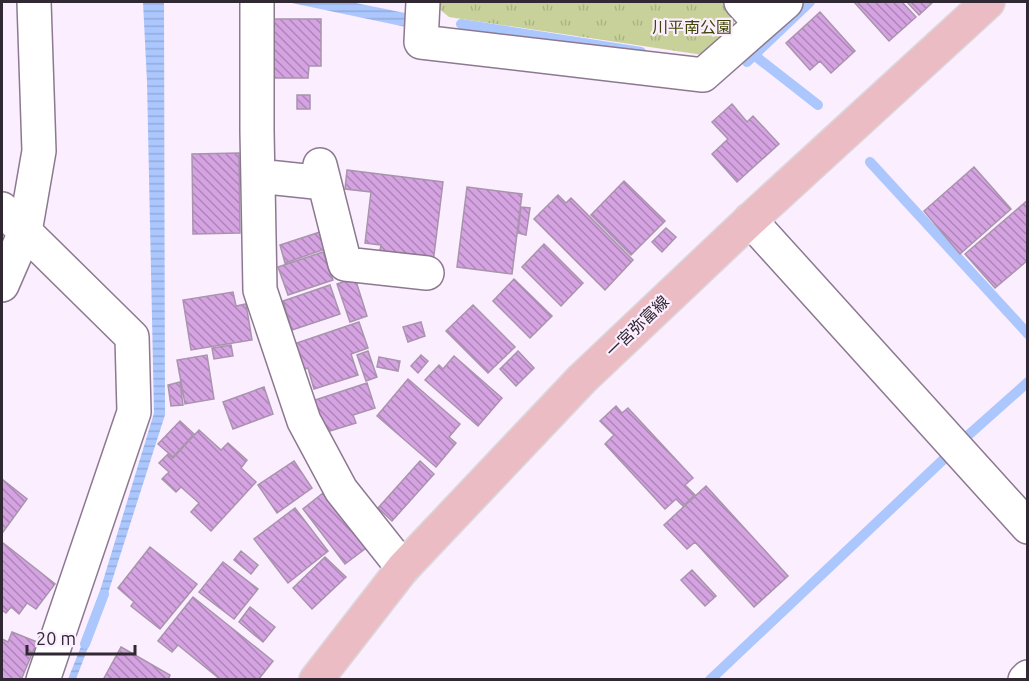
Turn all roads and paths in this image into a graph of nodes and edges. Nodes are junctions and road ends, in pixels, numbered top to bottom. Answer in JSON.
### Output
{"nodes":[{"id":1,"x":33,"y":2,"type":"edge"},
{"id":2,"x":257,"y":2,"type":"edge"},
{"id":3,"x":423,"y":2,"type":"edge"},
{"id":4,"x":786,"y":2,"type":"edge"},
{"id":5,"x":988,"y":2,"type":"edge"},
{"id":6,"x":751,"y":13,"type":"edge"},
{"id":7,"x":258,"y":176,"type":"junction"},
{"id":8,"x":2,"y":209,"type":"edge"},
{"id":9,"x":750,"y":219,"type":"junction"},
{"id":10,"x":24,"y":232,"type":"junction"},
{"id":11,"x":427,"y":273,"type":"dead end"},
{"id":12,"x":2,"y":285,"type":"edge"},
{"id":13,"x":1028,"y":527,"type":"edge"},
{"id":14,"x":403,"y":568,"type":"junction"},
{"id":15,"x":43,"y":680,"type":"edge"},
{"id":16,"x":316,"y":680,"type":"edge"}],
"edges":[{"from":1,"to":10,"type":"street"},
{"from":2,"to":7,"type":"street"},
{"from":3,"to":6,"type":"street"},
{"from":4,"to":6,"type":"street"},
{"from":5,"to":9,"type":"main road","name":"一宮弥富線"},
{"from":7,"to":11,"type":"street"},
{"from":7,"to":14,"type":"street"},
{"from":8,"to":10,"type":"street"},
{"from":9,"to":13,"type":"street"},
{"from":9,"to":14,"type":"main road","name":"一宮弥富線"},
{"from":10,"to":12,"type":"street"},
{"from":10,"to":15,"type":"street"},
{"from":14,"to":16,"type":"main road","name":"一宮弥富線"}]}
